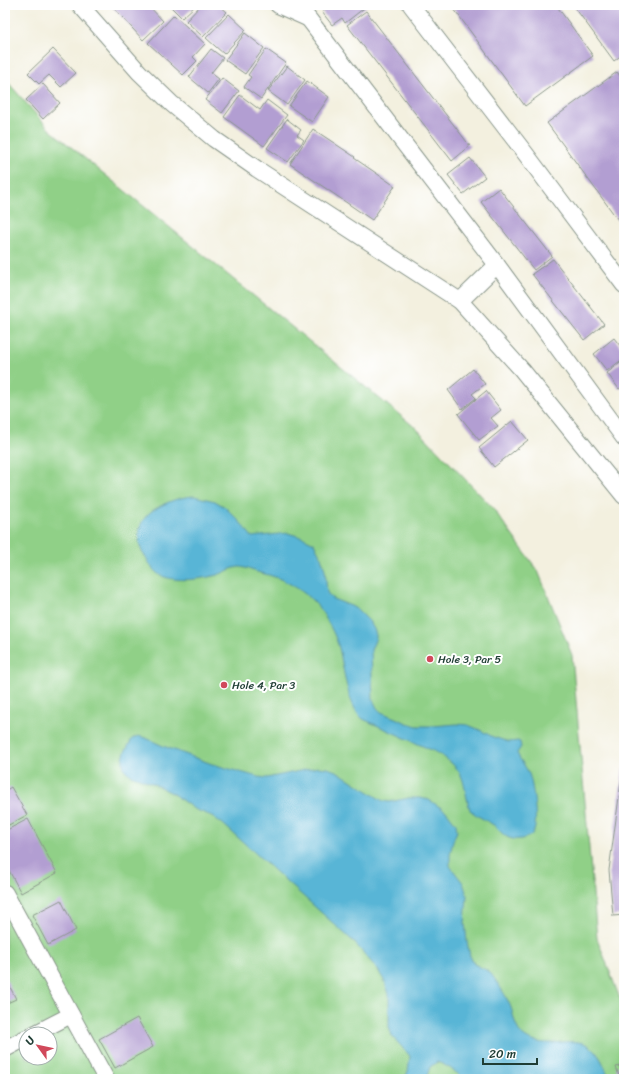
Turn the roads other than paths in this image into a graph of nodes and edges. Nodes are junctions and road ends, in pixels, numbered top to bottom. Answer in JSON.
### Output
{"nodes":[{"id":1,"x":80,"y":5,"type":"edge"},
{"id":2,"x":278,"y":5,"type":"edge"},
{"id":3,"x":298,"y":5,"type":"edge"},
{"id":4,"x":411,"y":5,"type":"edge"},
{"id":5,"x":308,"y":18,"type":"junction"},
{"id":6,"x":496,"y":265,"type":"junction"},
{"id":7,"x":624,"y":285,"type":"edge"},
{"id":8,"x":460,"y":301,"type":"junction"},
{"id":9,"x":624,"y":438,"type":"edge"},
{"id":10,"x":624,"y":496,"type":"edge"},
{"id":11,"x":5,"y":893,"type":"edge"},
{"id":12,"x":71,"y":1015,"type":"junction"},
{"id":13,"x":50,"y":1026,"type":"edge"},
{"id":14,"x":18,"y":1042,"type":"edge"},
{"id":15,"x":5,"y":1049,"type":"edge"},
{"id":16,"x":106,"y":1079,"type":"edge"}],
"edges":[{"from":1,"to":8,"type":"street"},
{"from":2,"to":5,"type":"street"},
{"from":3,"to":5,"type":"street"},
{"from":4,"to":7,"type":"street"},
{"from":5,"to":6,"type":"street"},
{"from":6,"to":8,"type":"street"},
{"from":6,"to":9,"type":"street"},
{"from":8,"to":10,"type":"street"},
{"from":11,"to":12,"type":"street"},
{"from":12,"to":13,"type":"street"},
{"from":12,"to":16,"type":"street"},
{"from":14,"to":15,"type":"street"}]}
